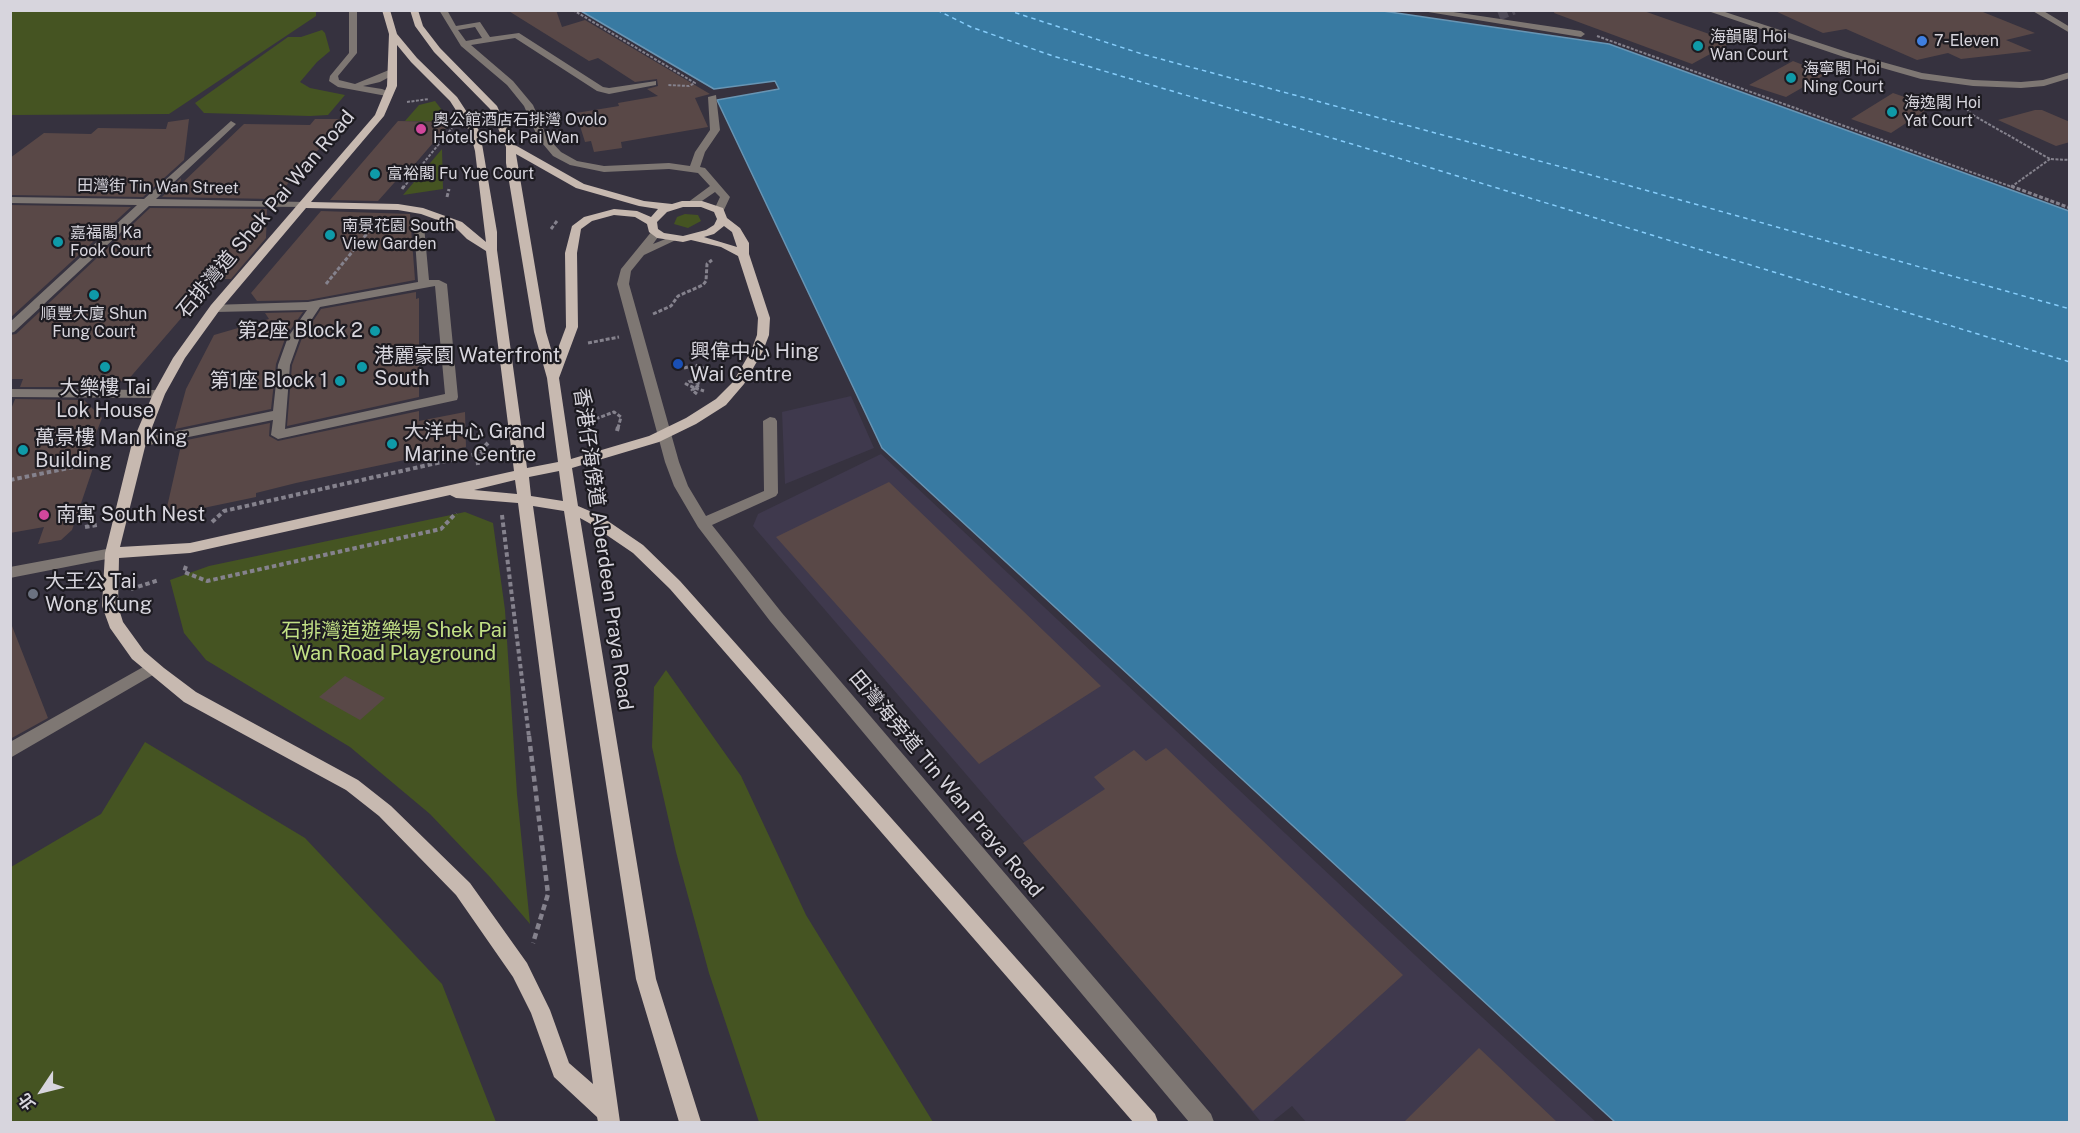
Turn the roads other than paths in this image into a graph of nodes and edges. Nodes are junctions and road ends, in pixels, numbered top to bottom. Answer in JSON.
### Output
{"nodes":[{"id":1,"x":353,"y":10,"type":"edge"},
{"id":2,"x":386,"y":10,"type":"edge"},
{"id":3,"x":414,"y":10,"type":"edge"},
{"id":4,"x":443,"y":10,"type":"edge"},
{"id":5,"x":1420,"y":10,"type":"edge"},
{"id":6,"x":1709,"y":10,"type":"edge"},
{"id":7,"x":2035,"y":10,"type":"edge"},
{"id":8,"x":453,"y":29,"type":"junction"},
{"id":9,"x":2070,"y":32,"type":"edge"},
{"id":10,"x":393,"y":34,"type":"junction"},
{"id":11,"x":1585,"y":34,"type":"road end"},
{"id":12,"x":486,"y":39,"type":"junction"},
{"id":13,"x":464,"y":44,"type":"junction"},
{"id":14,"x":392,"y":72,"type":"junction"},
{"id":15,"x":2070,"y":75,"type":"edge"},
{"id":16,"x":653,"y":83,"type":"road end"},
{"id":17,"x":339,"y":84,"type":"junction"},
{"id":18,"x":389,"y":95,"type":"junction"},
{"id":19,"x":712,"y":97,"type":"dead end"},
{"id":20,"x":231,"y":124,"type":"dead end"},
{"id":21,"x":512,"y":147,"type":"junction"},
{"id":22,"x":694,"y":168,"type":"junction"},
{"id":23,"x":715,"y":187,"type":"junction"},
{"id":24,"x":10,"y":200,"type":"edge"},
{"id":25,"x":146,"y":202,"type":"junction"},
{"id":26,"x":692,"y":203,"type":"junction"},
{"id":27,"x":304,"y":205,"type":"junction"},
{"id":28,"x":673,"y":207,"type":"junction"},
{"id":29,"x":721,"y":214,"type":"junction"},
{"id":30,"x":419,"y":226,"type":"dead end"},
{"id":31,"x":654,"y":227,"type":"junction"},
{"id":32,"x":694,"y":238,"type":"junction"},
{"id":33,"x":673,"y":239,"type":"junction"},
{"id":34,"x":491,"y":250,"type":"junction"},
{"id":35,"x":640,"y":253,"type":"junction"},
{"id":36,"x":743,"y":254,"type":"junction"},
{"id":37,"x":424,"y":284,"type":"junction"},
{"id":38,"x":316,"y":305,"type":"junction"},
{"id":39,"x":215,"y":309,"type":"junction"},
{"id":40,"x":10,"y":329,"type":"edge"},
{"id":41,"x":553,"y":378,"type":"junction"},
{"id":42,"x":10,"y":393,"type":"edge"},
{"id":43,"x":159,"y":394,"type":"junction"},
{"id":44,"x":280,"y":414,"type":"junction"},
{"id":45,"x":770,"y":421,"type":"dead end"},
{"id":46,"x":139,"y":443,"type":"junction"},
{"id":47,"x":441,"y":492,"type":"junction"},
{"id":48,"x":702,"y":523,"type":"junction"},
{"id":49,"x":112,"y":553,"type":"junction"},
{"id":50,"x":10,"y":573,"type":"edge"},
{"id":51,"x":152,"y":668,"type":"junction"},
{"id":52,"x":10,"y":751,"type":"edge"},
{"id":53,"x":608,"y":1116,"type":"edge"},
{"id":54,"x":690,"y":1122,"type":"edge"},
{"id":55,"x":1147,"y":1122,"type":"edge"},
{"id":56,"x":1203,"y":1122,"type":"edge"}],
"edges":[{"from":1,"to":17,"type":"street"},
{"from":2,"to":10,"type":"main road"},
{"from":3,"to":21,"type":"main road","name":"香港仔海傍道 Aberdeen Praya Road"},
{"from":4,"to":8,"type":"street"},
{"from":5,"to":11,"type":"street"},
{"from":6,"to":15,"type":"street"},
{"from":7,"to":9,"type":"street"},
{"from":8,"to":12,"type":"street"},
{"from":8,"to":13,"type":"street"},
{"from":10,"to":14,"type":"main road","name":"石排灣道 Shek Pai Wan Road"},
{"from":10,"to":34,"type":"main road"},
{"from":12,"to":13,"type":"street"},
{"from":12,"to":16,"type":"street"},
{"from":13,"to":22,"type":"street"},
{"from":14,"to":17,"type":"street"},
{"from":14,"to":18,"type":"main road","name":"石排灣道 Shek Pai Wan Road"},
{"from":17,"to":18,"type":"street"},
{"from":18,"to":27,"type":"main road","name":"石排灣道 Shek Pai Wan Road"},
{"from":19,"to":22,"type":"street"},
{"from":20,"to":25,"type":"street"},
{"from":21,"to":28,"type":"main road"},
{"from":21,"to":41,"type":"main road","name":"香港仔海傍道 Aberdeen Praya Road"},
{"from":22,"to":23,"type":"street"},
{"from":23,"to":26,"type":"street"},
{"from":23,"to":29,"type":"street"},
{"from":24,"to":25,"type":"street","name":"田灣街 Tin Wan Street"},
{"from":25,"to":27,"type":"street","name":"田灣街 Tin Wan Street"},
{"from":25,"to":40,"type":"street"},
{"from":26,"to":28,"type":"main road"},
{"from":26,"to":29,"type":"main road"},
{"from":27,"to":34,"type":"main road"},
{"from":27,"to":39,"type":"main road","name":"石排灣道 Shek Pai Wan Road"},
{"from":28,"to":31,"type":"main road"},
{"from":29,"to":32,"type":"main road"},
{"from":29,"to":36,"type":"main road"},
{"from":30,"to":37,"type":"street"},
{"from":31,"to":33,"type":"main road"},
{"from":31,"to":35,"type":"street","name":"田灣海旁道 Tin Wan Praya Road"},
{"from":31,"to":41,"type":"main road"},
{"from":32,"to":33,"type":"main road"},
{"from":32,"to":36,"type":"main road"},
{"from":33,"to":35,"type":"street"},
{"from":34,"to":53,"type":"main road"},
{"from":35,"to":48,"type":"street","name":"田灣海旁道 Tin Wan Praya Road"},
{"from":36,"to":47,"type":"main road"},
{"from":37,"to":38,"type":"street"},
{"from":37,"to":44,"type":"street"},
{"from":38,"to":39,"type":"street"},
{"from":38,"to":44,"type":"street"},
{"from":39,"to":43,"type":"main road","name":"石排灣道 Shek Pai Wan Road"},
{"from":41,"to":54,"type":"main road","name":"香港仔海傍道 Aberdeen Praya Road"},
{"from":42,"to":43,"type":"street"},
{"from":43,"to":46,"type":"main road","name":"石排灣道 Shek Pai Wan Road"},
{"from":44,"to":46,"type":"street"},
{"from":45,"to":48,"type":"street"},
{"from":46,"to":49,"type":"main road","name":"石排灣道 Shek Pai Wan Road"},
{"from":47,"to":49,"type":"main road"},
{"from":47,"to":55,"type":"main road"},
{"from":48,"to":56,"type":"street","name":"田灣海旁道 Tin Wan Praya Road"},
{"from":49,"to":50,"type":"street"},
{"from":49,"to":51,"type":"main road","name":"石排灣道 Shek Pai Wan Road"},
{"from":51,"to":52,"type":"street"},
{"from":51,"to":53,"type":"main road","name":"石排灣道 Shek Pai Wan Road"}]}
